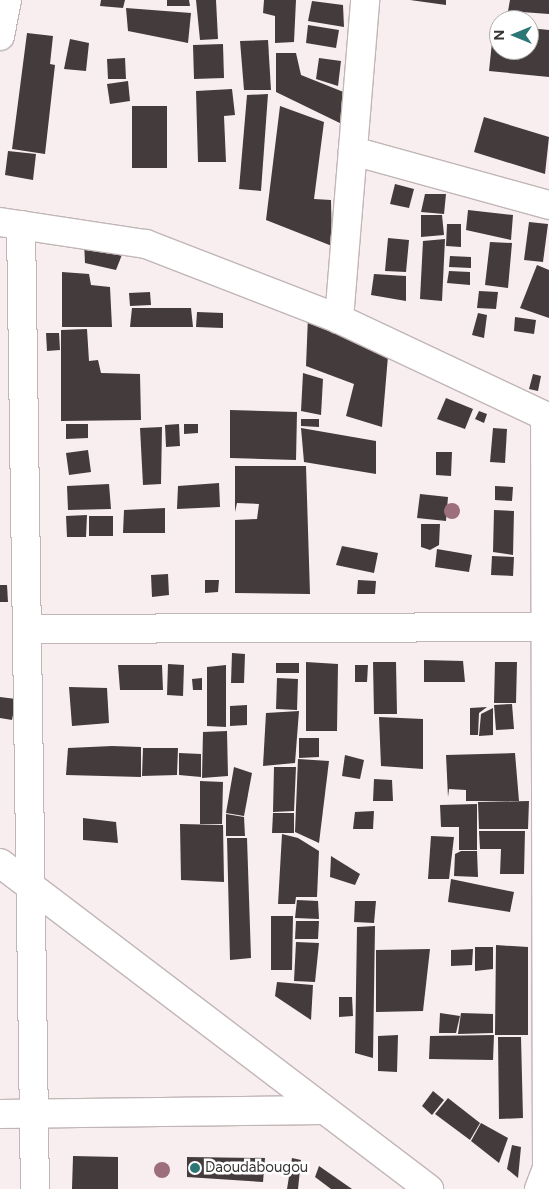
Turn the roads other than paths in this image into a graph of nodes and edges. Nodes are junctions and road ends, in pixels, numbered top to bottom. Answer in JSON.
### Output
{"nodes":[{"id":1,"x":7,"y":0,"type":"edge"},
{"id":2,"x":365,"y":0,"type":"edge"},
{"id":3,"x":0,"y":36,"type":"edge"},
{"id":4,"x":353,"y":150,"type":"junction"},
{"id":5,"x":549,"y":205,"type":"edge"},
{"id":6,"x":10,"y":224,"type":"edge"},
{"id":7,"x":339,"y":319,"type":"junction"},
{"id":8,"x":547,"y":417,"type":"edge"},
{"id":9,"x":547,"y":627,"type":"junction"},
{"id":10,"x":28,"y":629,"type":"junction"},
{"id":11,"x":0,"y":863,"type":"edge"},
{"id":12,"x":31,"y":887,"type":"junction"},
{"id":13,"x":323,"y":1110,"type":"junction"},
{"id":14,"x":34,"y":1113,"type":"junction"},
{"id":15,"x":0,"y":1114,"type":"edge"},
{"id":16,"x":35,"y":1189,"type":"edge"},
{"id":17,"x":429,"y":1189,"type":"edge"},
{"id":18,"x":539,"y":1189,"type":"edge"}],
"edges":[{"from":1,"to":3,"type":"street"},
{"from":2,"to":4,"type":"street"},
{"from":4,"to":5,"type":"street"},
{"from":4,"to":7,"type":"street"},
{"from":6,"to":7,"type":"street"},
{"from":6,"to":10,"type":"street"},
{"from":7,"to":8,"type":"street"},
{"from":8,"to":9,"type":"street"},
{"from":9,"to":10,"type":"street"},
{"from":9,"to":18,"type":"street"},
{"from":10,"to":12,"type":"street"},
{"from":11,"to":12,"type":"street"},
{"from":12,"to":13,"type":"street"},
{"from":12,"to":14,"type":"street"},
{"from":13,"to":14,"type":"street"},
{"from":13,"to":17,"type":"street"},
{"from":14,"to":15,"type":"street"},
{"from":14,"to":16,"type":"street"}]}
